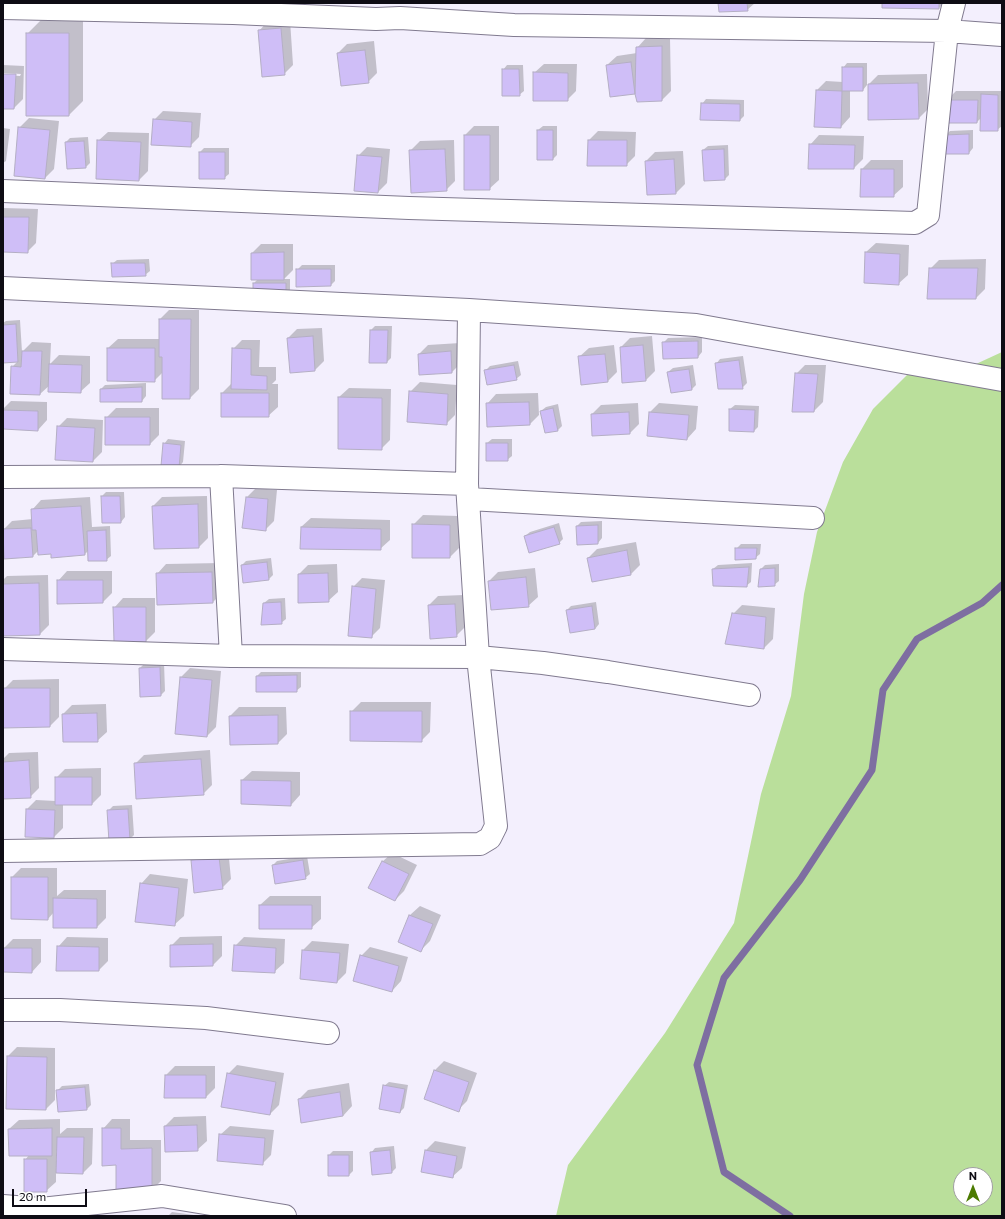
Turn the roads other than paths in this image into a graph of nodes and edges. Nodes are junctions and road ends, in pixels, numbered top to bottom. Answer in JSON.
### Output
{"nodes":[{"id":1,"x":954,"y":3,"type":"edge"},
{"id":2,"x":3,"y":8,"type":"edge"},
{"id":3,"x":400,"y":11,"type":"edge"},
{"id":4,"x":947,"y":31,"type":"junction"},
{"id":5,"x":1002,"y":35,"type":"edge"},
{"id":6,"x":3,"y":191,"type":"edge"},
{"id":7,"x":3,"y":288,"type":"edge"},
{"id":8,"x":469,"y":310,"type":"junction"},
{"id":9,"x":1002,"y":380,"type":"edge"},
{"id":10,"x":222,"y":476,"type":"junction"},
{"id":11,"x":3,"y":477,"type":"edge"},
{"id":12,"x":468,"y":492,"type":"junction"},
{"id":13,"x":813,"y":518,"type":"dead end"},
{"id":14,"x":3,"y":649,"type":"edge"},
{"id":15,"x":231,"y":656,"type":"junction"},
{"id":16,"x":478,"y":657,"type":"junction"},
{"id":17,"x":748,"y":695,"type":"dead end"},
{"id":18,"x":3,"y":851,"type":"edge"},
{"id":19,"x":3,"y":1010,"type":"edge"},
{"id":20,"x":328,"y":1033,"type":"dead end"},
{"id":21,"x":3,"y":1206,"type":"edge"},
{"id":22,"x":285,"y":1216,"type":"edge"}],
"edges":[{"from":1,"to":4,"type":"street"},
{"from":2,"to":3,"type":"street"},
{"from":3,"to":4,"type":"street"},
{"from":4,"to":5,"type":"street"},
{"from":4,"to":6,"type":"street"},
{"from":7,"to":8,"type":"street"},
{"from":8,"to":9,"type":"street"},
{"from":8,"to":12,"type":"street"},
{"from":10,"to":11,"type":"street"},
{"from":10,"to":12,"type":"street"},
{"from":10,"to":15,"type":"street"},
{"from":12,"to":13,"type":"street"},
{"from":12,"to":16,"type":"street"},
{"from":14,"to":15,"type":"street"},
{"from":15,"to":16,"type":"street"},
{"from":16,"to":17,"type":"street"},
{"from":16,"to":18,"type":"street"},
{"from":19,"to":20,"type":"street"},
{"from":21,"to":22,"type":"street"}]}
